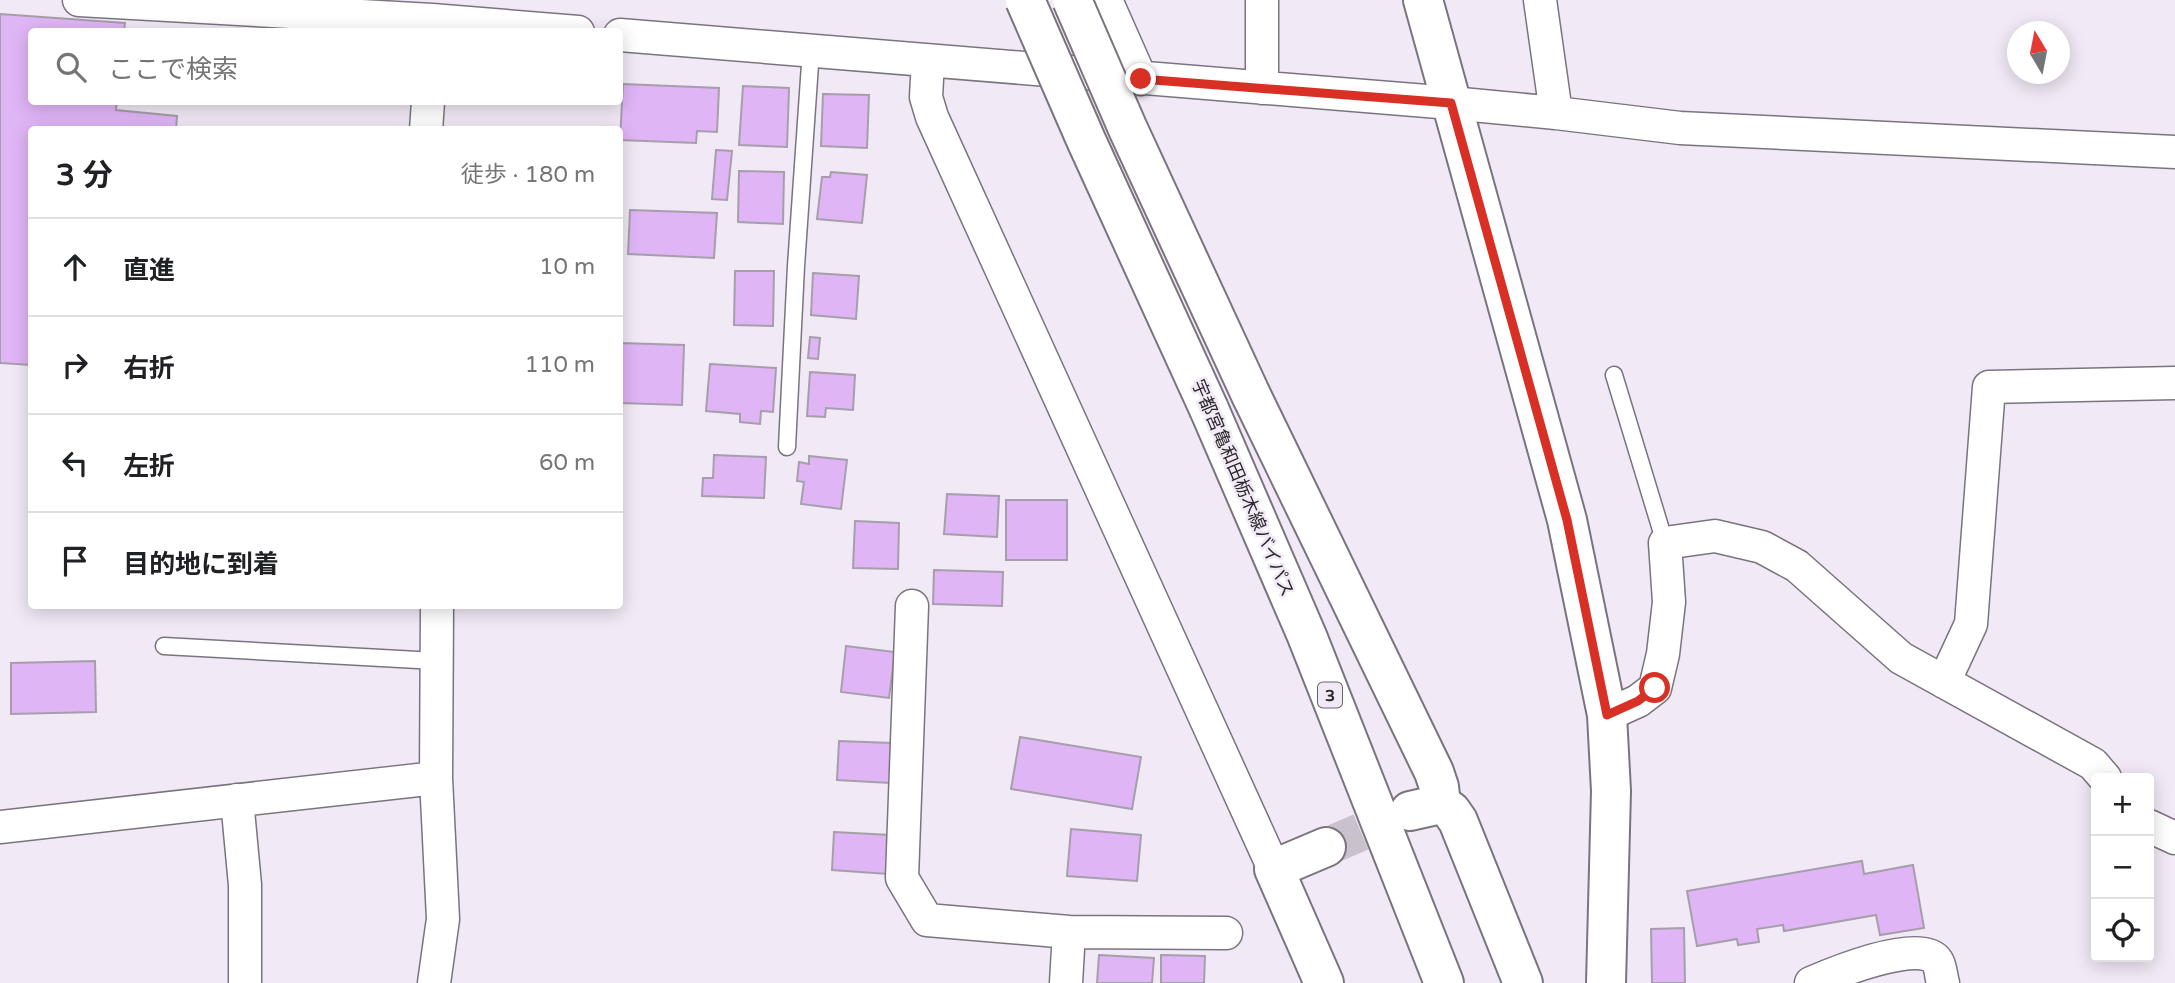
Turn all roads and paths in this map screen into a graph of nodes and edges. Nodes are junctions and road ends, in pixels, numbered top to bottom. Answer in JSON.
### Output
{"nodes":[{"id":1,"x":79,"y":0,"type":"edge"},
{"id":2,"x":1026,"y":0,"type":"edge"},
{"id":3,"x":1072,"y":0,"type":"edge"},
{"id":4,"x":1106,"y":0,"type":"edge"},
{"id":5,"x":1262,"y":0,"type":"edge"},
{"id":6,"x":1423,"y":0,"type":"edge"},
{"id":7,"x":1540,"y":0,"type":"edge"},
{"id":8,"x":231,"y":4,"type":"edge"},
{"id":9,"x":424,"y":18,"type":"edge"},
{"id":10,"x":535,"y":28,"type":"edge"},
{"id":11,"x":623,"y":35,"type":"edge"},
{"id":12,"x":811,"y":50,"type":"junction"},
{"id":13,"x":928,"y":61,"type":"junction"},
{"id":14,"x":1141,"y":79,"type":"junction"},
{"id":15,"x":1262,"y":88,"type":"junction"},
{"id":16,"x":1451,"y":103,"type":"junction"},
{"id":17,"x":428,"y":105,"type":"edge"},
{"id":18,"x":1556,"y":113,"type":"junction"},
{"id":19,"x":426,"y":126,"type":"edge"},
{"id":20,"x":2175,"y":152,"type":"edge"},
{"id":21,"x":1614,"y":376,"type":"dead end"},
{"id":22,"x":2175,"y":383,"type":"edge"},
{"id":23,"x":787,"y":447,"type":"dead end"},
{"id":24,"x":1665,"y":543,"type":"junction"},
{"id":25,"x":912,"y":606,"type":"dead end"},
{"id":26,"x":437,"y":609,"type":"edge"},
{"id":27,"x":164,"y":646,"type":"dead end"},
{"id":28,"x":436,"y":661,"type":"junction"},
{"id":29,"x":1944,"y":682,"type":"junction"},
{"id":30,"x":1607,"y":715,"type":"junction"},
{"id":31,"x":2101,"y":773,"type":"edge"},
{"id":32,"x":436,"y":778,"type":"junction"},
{"id":33,"x":237,"y":800,"type":"junction"},
{"id":34,"x":0,"y":827,"type":"edge"},
{"id":35,"x":2154,"y":828,"type":"edge"},
{"id":36,"x":2175,"y":838,"type":"edge"},
{"id":37,"x":1326,"y":847,"type":"tunnel mouth"},
{"id":38,"x":1274,"y":869,"type":"junction"},
{"id":39,"x":1069,"y":932,"type":"junction"},
{"id":40,"x":1227,"y":933,"type":"dead end"},
{"id":41,"x":245,"y":983,"type":"edge"},
{"id":42,"x":434,"y":983,"type":"edge"},
{"id":43,"x":1066,"y":983,"type":"edge"},
{"id":44,"x":1324,"y":983,"type":"edge"},
{"id":45,"x":1444,"y":983,"type":"edge"},
{"id":46,"x":1523,"y":983,"type":"edge"},
{"id":47,"x":1606,"y":983,"type":"edge"},
{"id":48,"x":1811,"y":983,"type":"edge"},
{"id":49,"x":1943,"y":983,"type":"edge"}],
"edges":[{"from":1,"to":8,"type":"street"},
{"from":2,"to":45,"type":"main road","name":"宇都宮亀和田栃木線バイパス","number":"3","bridge":true},
{"from":3,"to":46,"type":"main road","bridge":true},
{"from":4,"to":14,"type":"street"},
{"from":5,"to":15,"type":"street"},
{"from":6,"to":16,"type":"main road"},
{"from":7,"to":18,"type":"street"},
{"from":8,"to":9,"type":"street"},
{"from":9,"to":10,"type":"street"},
{"from":11,"to":12,"type":"street"},
{"from":12,"to":13,"type":"street"},
{"from":12,"to":23,"type":"lane"},
{"from":13,"to":14,"type":"street"},
{"from":13,"to":38,"type":"street"},
{"from":14,"to":15,"type":"street"},
{"from":15,"to":16,"type":"street"},
{"from":16,"to":18,"type":"street"},
{"from":16,"to":30,"type":"main road"},
{"from":17,"to":19,"type":"street"},
{"from":18,"to":20,"type":"street"},
{"from":21,"to":24,"type":"lane"},
{"from":22,"to":29,"type":"street"},
{"from":24,"to":29,"type":"street"},
{"from":24,"to":30,"type":"street"},
{"from":25,"to":39,"type":"street"},
{"from":26,"to":28,"type":"street"},
{"from":27,"to":28,"type":"lane"},
{"from":28,"to":32,"type":"street"},
{"from":29,"to":31,"type":"street"},
{"from":30,"to":47,"type":"main road"},
{"from":32,"to":33,"type":"street"},
{"from":32,"to":42,"type":"street"},
{"from":33,"to":34,"type":"street"},
{"from":33,"to":41,"type":"street"},
{"from":35,"to":36,"type":"street"},
{"from":37,"to":38,"type":"main road"},
{"from":38,"to":44,"type":"main road"},
{"from":39,"to":40,"type":"street"},
{"from":39,"to":43,"type":"street"},
{"from":48,"to":49,"type":"street"}]}
